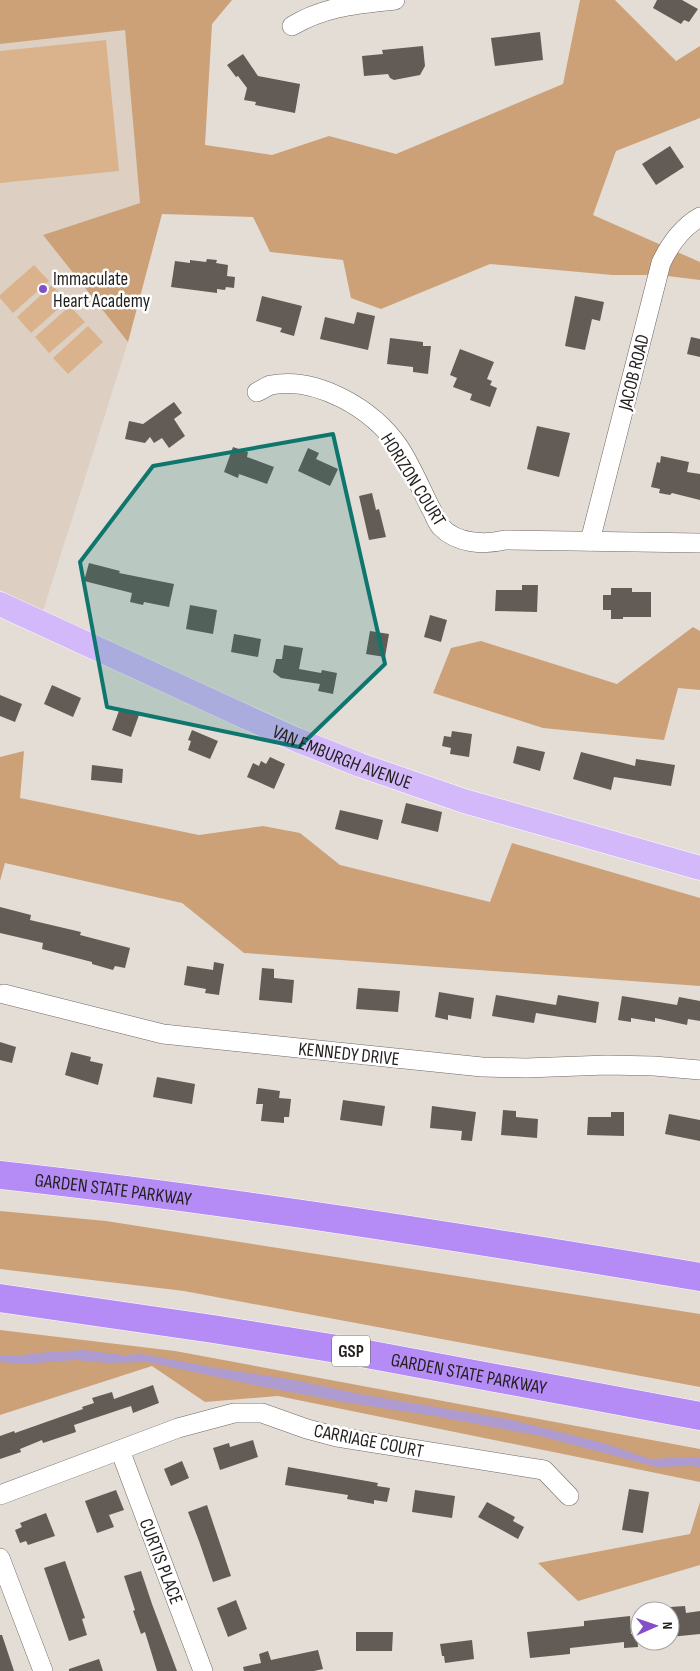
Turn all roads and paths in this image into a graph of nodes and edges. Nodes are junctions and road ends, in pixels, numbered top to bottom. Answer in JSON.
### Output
{"nodes":[{"id":1,"x":395,"y":0,"type":"edge"},
{"id":2,"x":292,"y":26,"type":"dead end"},
{"id":3,"x":700,"y":217,"type":"edge"},
{"id":4,"x":257,"y":392,"type":"dead end"},
{"id":5,"x":590,"y":541,"type":"junction"},
{"id":6,"x":700,"y":543,"type":"edge"},
{"id":7,"x":0,"y":604,"type":"edge"},
{"id":8,"x":700,"y":868,"type":"edge"},
{"id":9,"x":4,"y":994,"type":"dead end"},
{"id":10,"x":700,"y":1070,"type":"edge"},
{"id":11,"x":0,"y":1175,"type":"edge"},
{"id":12,"x":700,"y":1276,"type":"edge"},
{"id":13,"x":0,"y":1298,"type":"edge"},
{"id":14,"x":700,"y":1416,"type":"edge"},
{"id":15,"x":120,"y":1450,"type":"junction"},
{"id":16,"x":0,"y":1495,"type":"edge"},
{"id":17,"x":569,"y":1496,"type":"dead end"},
{"id":18,"x":0,"y":1558,"type":"edge"},
{"id":19,"x":43,"y":1671,"type":"edge"},
{"id":20,"x":204,"y":1671,"type":"edge"}],
"edges":[{"from":1,"to":2,"type":"street"},
{"from":3,"to":5,"type":"street","name":"JACOB ROAD"},
{"from":4,"to":5,"type":"street","name":"HORIZON COURT"},
{"from":5,"to":6,"type":"street","name":"HORIZON COURT"},
{"from":7,"to":8,"type":"main road","name":"VAN EMBURGH AVENUE"},
{"from":9,"to":10,"type":"street","name":"KENNEDY DRIVE"},
{"from":11,"to":12,"type":"highway","name":"GARDEN STATE PARKWAY"},
{"from":13,"to":14,"type":"highway","name":"GARDEN STATE PARKWAY","number":"GSP"},
{"from":15,"to":16,"type":"street","name":"CARRIAGE COURT"},
{"from":15,"to":17,"type":"street","name":"CARRIAGE COURT"},
{"from":15,"to":20,"type":"street","name":"CURTIS PLACE"},
{"from":18,"to":19,"type":"street"}]}
